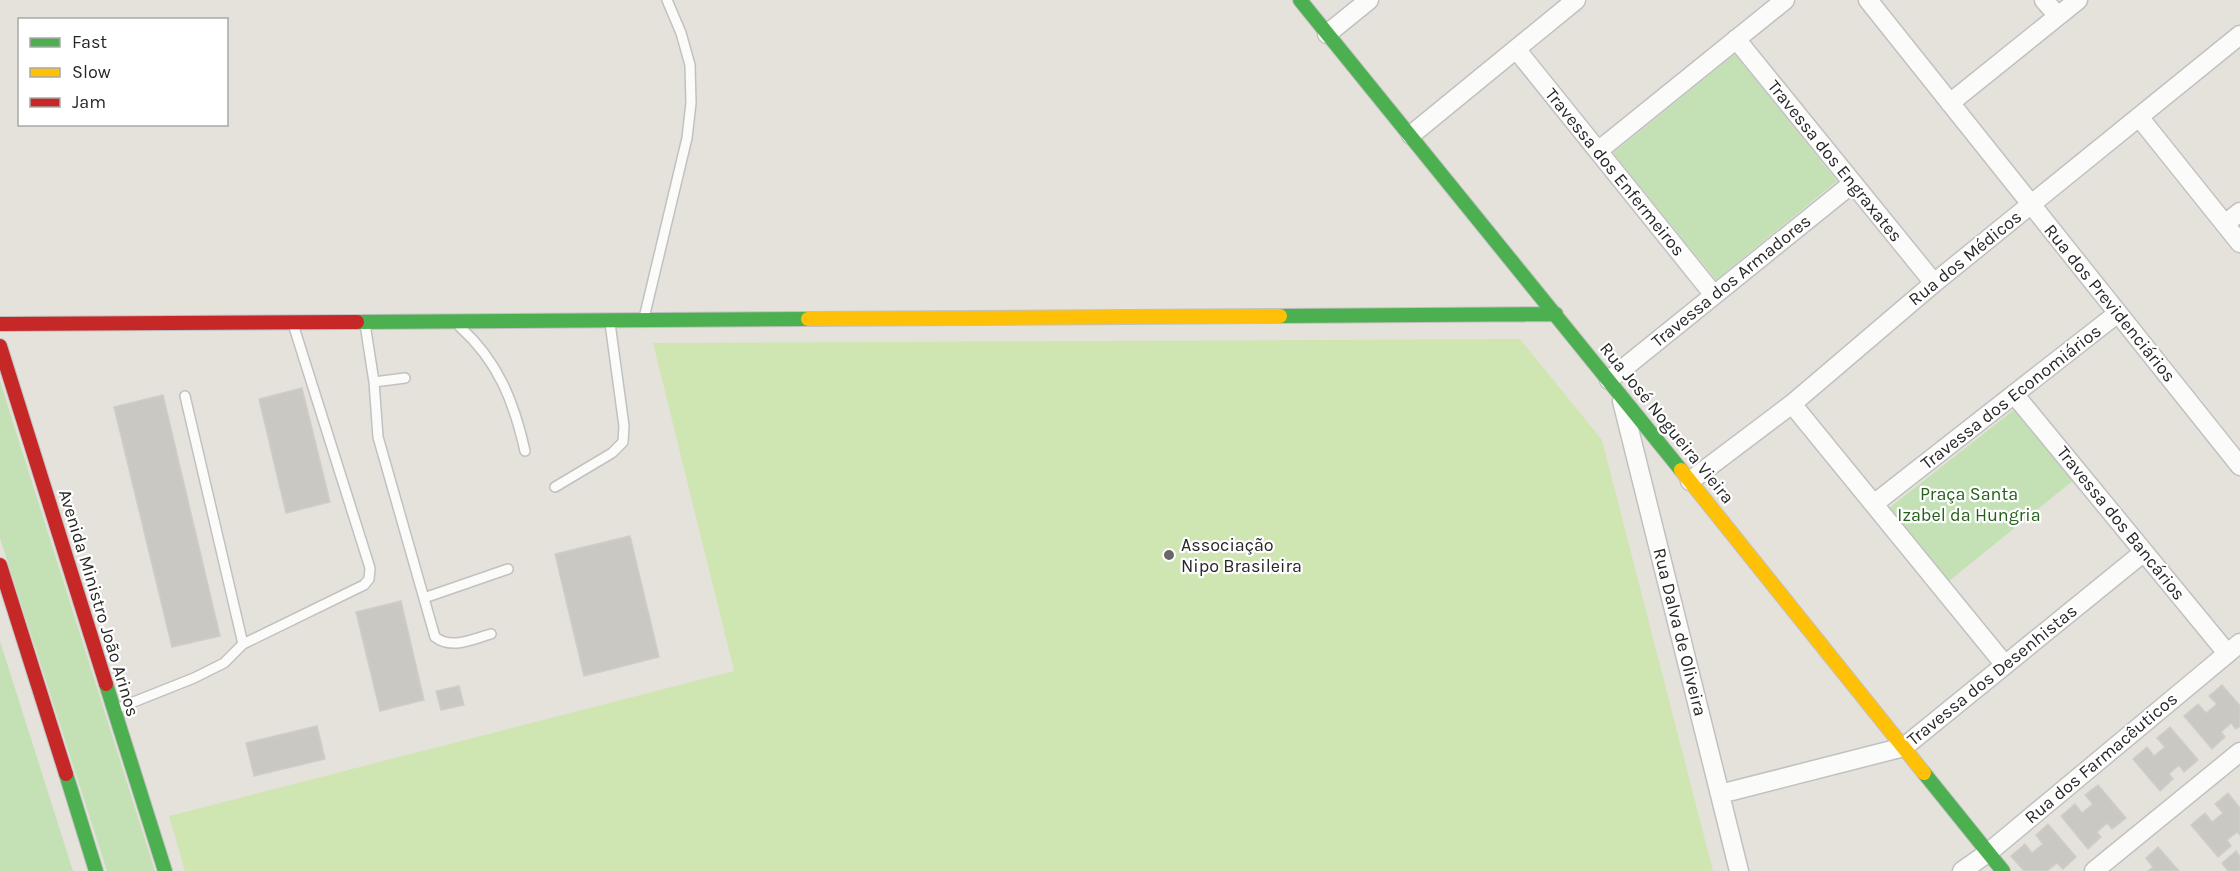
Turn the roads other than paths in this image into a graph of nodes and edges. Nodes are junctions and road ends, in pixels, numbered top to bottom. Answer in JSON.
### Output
{"nodes":[{"id":1,"x":667,"y":0,"type":"edge"},
{"id":2,"x":1300,"y":0,"type":"edge"},
{"id":3,"x":1369,"y":0,"type":"edge"},
{"id":4,"x":1576,"y":0,"type":"edge"},
{"id":5,"x":1785,"y":0,"type":"edge"},
{"id":6,"x":1868,"y":0,"type":"edge"},
{"id":7,"x":2044,"y":0,"type":"edge"},
{"id":8,"x":2078,"y":0,"type":"edge"},
{"id":9,"x":2058,"y":16,"type":"junction"},
{"id":10,"x":1328,"y":34,"type":"junction"},
{"id":11,"x":2240,"y":35,"type":"edge"},
{"id":12,"x":1736,"y":39,"type":"junction"},
{"id":13,"x":1516,"y":49,"type":"junction"},
{"id":14,"x":1950,"y":103,"type":"junction"},
{"id":15,"x":2139,"y":117,"type":"junction"},
{"id":16,"x":1410,"y":135,"type":"junction"},
{"id":17,"x":1598,"y":151,"type":"junction"},
{"id":18,"x":1853,"y":183,"type":"junction"},
{"id":19,"x":2031,"y":204,"type":"junction"},
{"id":20,"x":2240,"y":212,"type":"edge"},
{"id":21,"x":2225,"y":224,"type":"junction"},
{"id":22,"x":2240,"y":243,"type":"edge"},
{"id":23,"x":1934,"y":283,"type":"junction"},
{"id":24,"x":1714,"y":295,"type":"junction"},
{"id":25,"x":2118,"y":313,"type":"junction"},
{"id":26,"x":1556,"y":314,"type":"junction"},
{"id":27,"x":610,"y":320,"type":"junction"},
{"id":28,"x":643,"y":320,"type":"junction"},
{"id":29,"x":454,"y":321,"type":"junction"},
{"id":30,"x":292,"y":322,"type":"junction"},
{"id":31,"x":365,"y":322,"type":"junction"},
{"id":32,"x":0,"y":324,"type":"edge"},
{"id":33,"x":0,"y":346,"type":"edge"},
{"id":34,"x":405,"y":378,"type":"dead end"},
{"id":35,"x":374,"y":382,"type":"junction"},
{"id":36,"x":1614,"y":387,"type":"junction"},
{"id":37,"x":2014,"y":394,"type":"junction"},
{"id":38,"x":185,"y":396,"type":"dead end"},
{"id":39,"x":1792,"y":404,"type":"junction"},
{"id":40,"x":525,"y":451,"type":"dead end"},
{"id":41,"x":2240,"y":466,"type":"edge"},
{"id":42,"x":1690,"y":481,"type":"junction"},
{"id":43,"x":555,"y":487,"type":"dead end"},
{"id":44,"x":1875,"y":503,"type":"junction"},
{"id":45,"x":2144,"y":552,"type":"junction"},
{"id":46,"x":0,"y":565,"type":"edge"},
{"id":47,"x":508,"y":569,"type":"dead end"},
{"id":48,"x":424,"y":598,"type":"junction"},
{"id":49,"x":491,"y":634,"type":"dead end"},
{"id":50,"x":243,"y":644,"type":"junction"},
{"id":51,"x":2233,"y":648,"type":"edge"},
{"id":52,"x":2005,"y":665,"type":"junction"},
{"id":53,"x":114,"y":710,"type":"junction"},
{"id":54,"x":1904,"y":747,"type":"junction"},
{"id":55,"x":2240,"y":752,"type":"edge"},
{"id":56,"x":1720,"y":794,"type":"junction"},
{"id":57,"x":1989,"y":852,"type":"junction"},
{"id":58,"x":96,"y":871,"type":"edge"},
{"id":59,"x":165,"y":871,"type":"edge"},
{"id":60,"x":1739,"y":871,"type":"edge"},
{"id":61,"x":1962,"y":871,"type":"edge"},
{"id":62,"x":1993,"y":871,"type":"edge"},
{"id":63,"x":2003,"y":871,"type":"edge"},
{"id":64,"x":2094,"y":871,"type":"edge"}],
"edges":[{"from":1,"to":28,"type":"lane"},
{"from":2,"to":10,"type":"street","name":"Rua José Nogueira Vieira"},
{"from":3,"to":10,"type":"street"},
{"from":4,"to":13,"type":"street"},
{"from":5,"to":12,"type":"street"},
{"from":6,"to":14,"type":"street","name":"Rua dos Previdenciários"},
{"from":7,"to":9,"type":"street"},
{"from":8,"to":9,"type":"street"},
{"from":9,"to":14,"type":"street"},
{"from":10,"to":16,"type":"street","name":"Rua José Nogueira Vieira"},
{"from":11,"to":15,"type":"street","name":"Rua dos Médicos"},
{"from":12,"to":17,"type":"street"},
{"from":12,"to":18,"type":"street","name":"Travessa dos Engraxates"},
{"from":13,"to":16,"type":"street"},
{"from":13,"to":17,"type":"street","name":"Travessa dos Enfermeiros"},
{"from":14,"to":19,"type":"street","name":"Rua dos Previdenciários"},
{"from":15,"to":19,"type":"street","name":"Rua dos Médicos"},
{"from":15,"to":21,"type":"street"},
{"from":16,"to":26,"type":"street","name":"Rua José Nogueira Vieira"},
{"from":17,"to":24,"type":"street","name":"Travessa dos Enfermeiros"},
{"from":18,"to":23,"type":"street","name":"Travessa dos Engraxates"},
{"from":18,"to":24,"type":"street","name":"Travessa dos Armadores"},
{"from":19,"to":23,"type":"street","name":"Rua dos Médicos"},
{"from":19,"to":25,"type":"street","name":"Rua dos Previdenciários"},
{"from":20,"to":21,"type":"street"},
{"from":21,"to":22,"type":"street"},
{"from":23,"to":39,"type":"street","name":"Rua dos Médicos"},
{"from":24,"to":36,"type":"street","name":"Travessa dos Armadores"},
{"from":25,"to":37,"type":"street","name":"Travessa dos Economiários"},
{"from":25,"to":41,"type":"street","name":"Rua dos Previdenciários"},
{"from":26,"to":28,"type":"street"},
{"from":26,"to":36,"type":"street","name":"Rua José Nogueira Vieira"},
{"from":27,"to":28,"type":"street"},
{"from":27,"to":29,"type":"street"},
{"from":27,"to":43,"type":"lane"},
{"from":29,"to":31,"type":"street"},
{"from":29,"to":40,"type":"lane"},
{"from":30,"to":31,"type":"street"},
{"from":30,"to":32,"type":"street"},
{"from":30,"to":50,"type":"lane"},
{"from":31,"to":35,"type":"lane"},
{"from":33,"to":53,"type":"street","name":"Avenida Ministro João Arinos"},
{"from":34,"to":35,"type":"lane"},
{"from":35,"to":48,"type":"lane"},
{"from":36,"to":42,"type":"street","name":"Rua José Nogueira Vieira"},
{"from":36,"to":56,"type":"street","name":"Rua Dalva de Oliveira"},
{"from":37,"to":44,"type":"street","name":"Travessa dos Economiários"},
{"from":37,"to":45,"type":"street","name":"Travessa dos Bancários"},
{"from":38,"to":50,"type":"lane"},
{"from":39,"to":42,"type":"street","name":"Rua dos Médicos"},
{"from":39,"to":44,"type":"street"},
{"from":42,"to":54,"type":"street","name":"Rua José Nogueira Vieira"},
{"from":44,"to":52,"type":"street"},
{"from":45,"to":51,"type":"street","name":"Travessa dos Bancários"},
{"from":45,"to":52,"type":"street","name":"Travessa dos Desenhistas"},
{"from":46,"to":58,"type":"street"},
{"from":47,"to":48,"type":"lane"},
{"from":48,"to":49,"type":"lane"},
{"from":50,"to":53,"type":"lane"},
{"from":51,"to":57,"type":"street","name":"Rua dos Farmacêuticos"},
{"from":52,"to":54,"type":"street","name":"Travessa dos Desenhistas"},
{"from":53,"to":59,"type":"street","name":"Avenida Ministro João Arinos"},
{"from":54,"to":56,"type":"street","name":"Travessa dos Desenhistas"},
{"from":54,"to":57,"type":"street","name":"Rua José Nogueira Vieira"},
{"from":55,"to":64,"type":"street"},
{"from":56,"to":60,"type":"street","name":"Rua Dalva de Oliveira"},
{"from":57,"to":61,"type":"street","name":"Rua dos Farmacêuticos"},
{"from":57,"to":62,"type":"street"},
{"from":57,"to":63,"type":"street","name":"Rua José Nogueira Vieira"}]}
